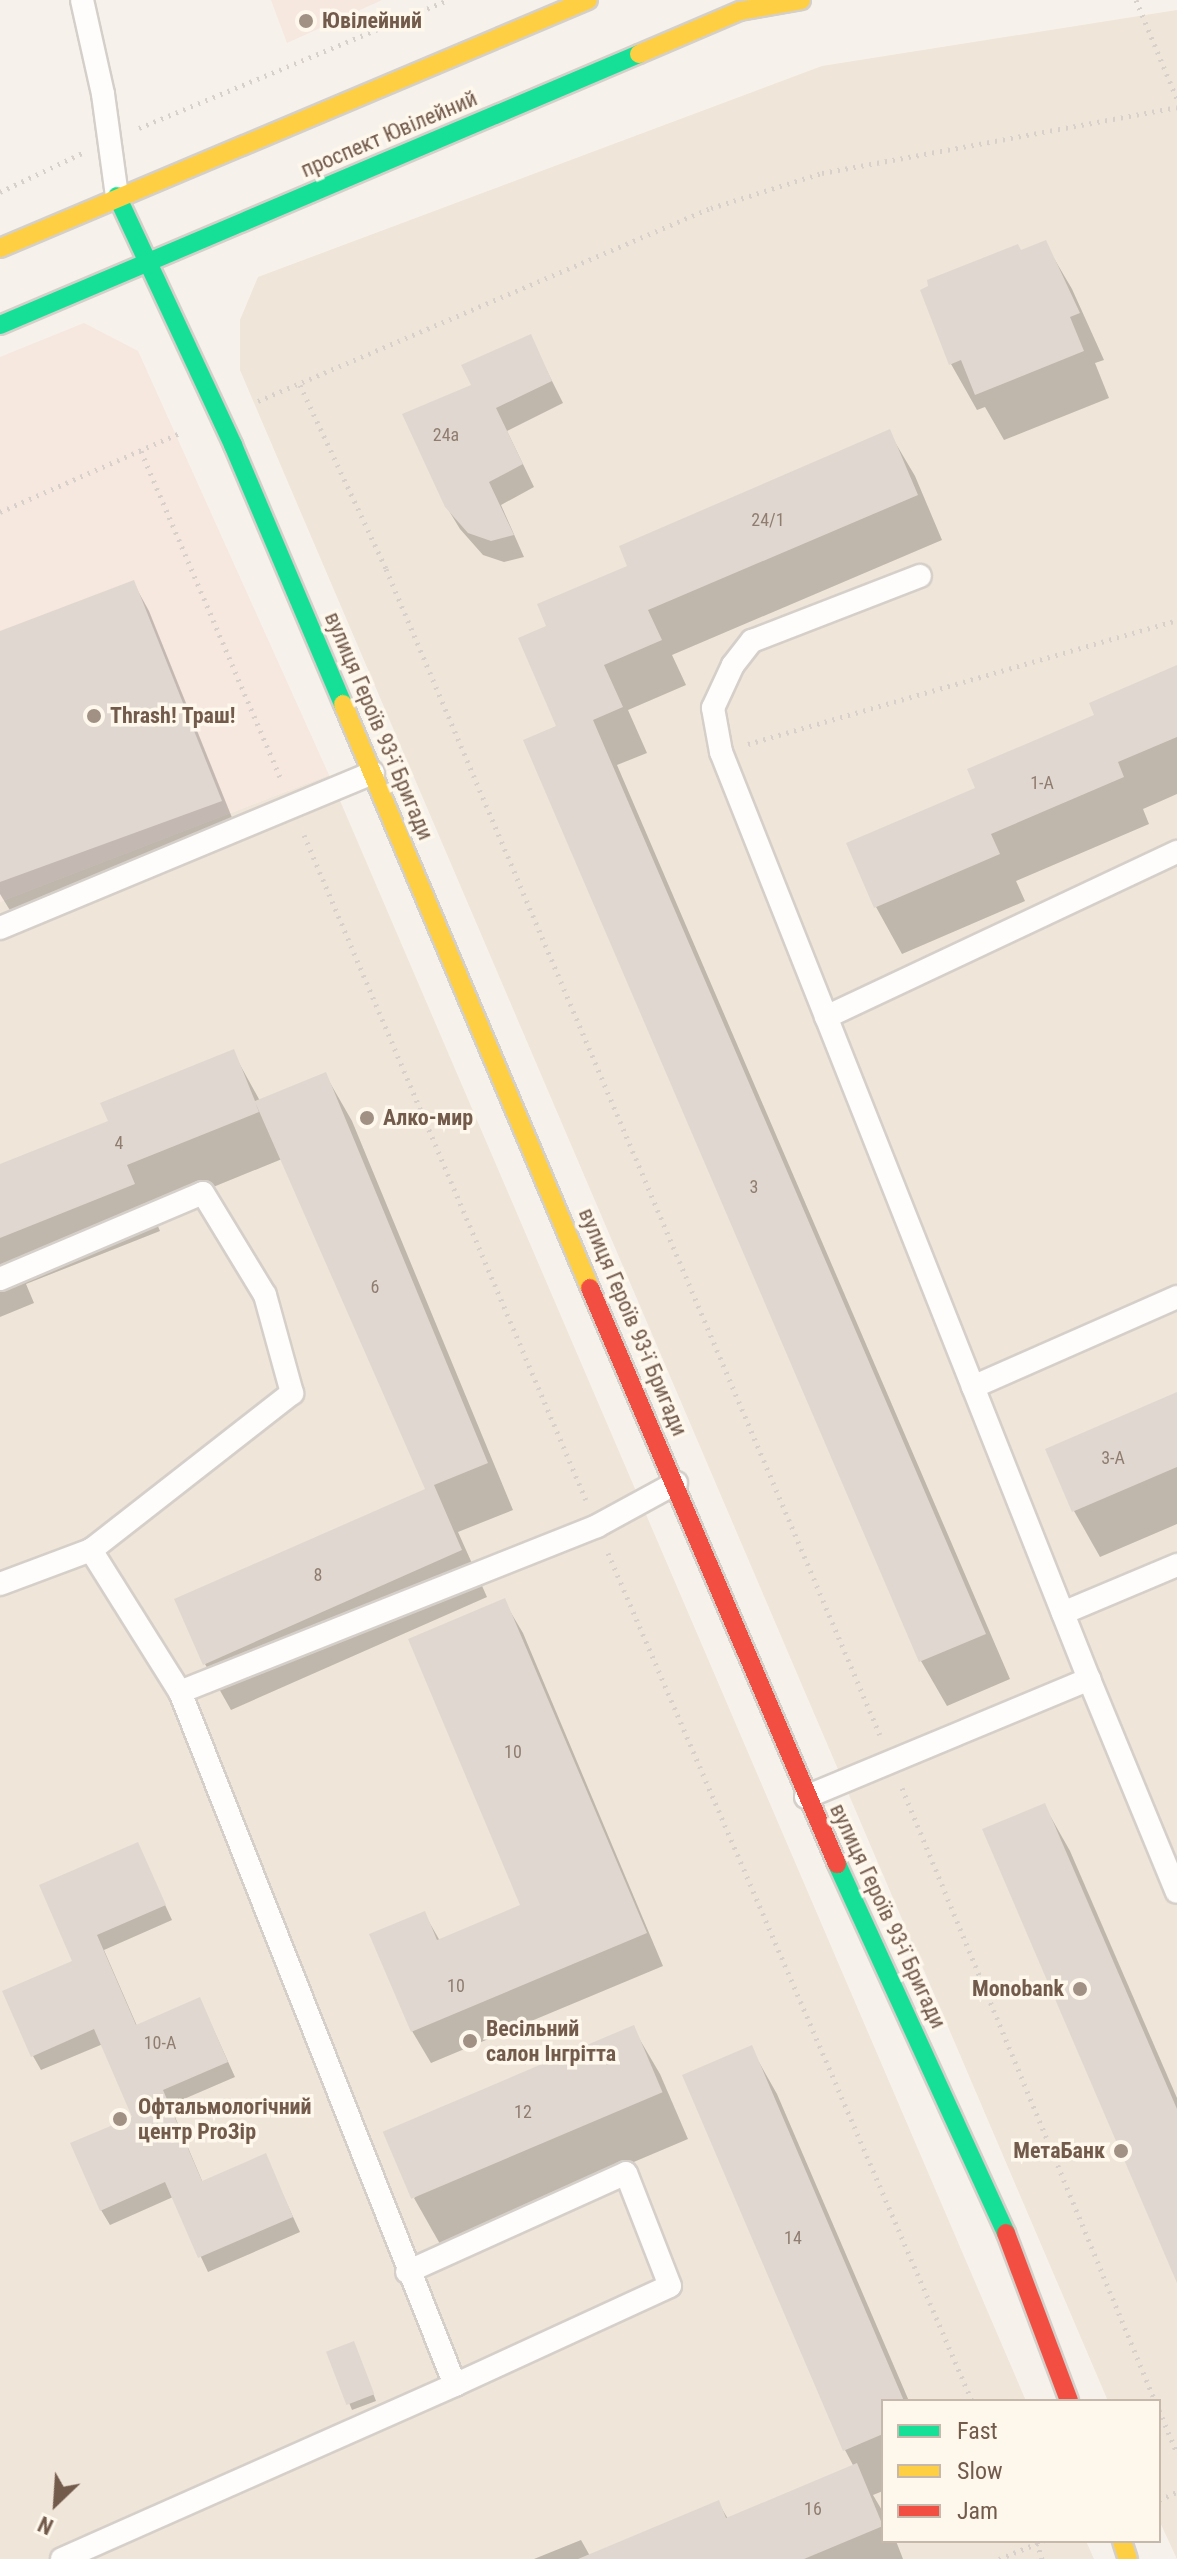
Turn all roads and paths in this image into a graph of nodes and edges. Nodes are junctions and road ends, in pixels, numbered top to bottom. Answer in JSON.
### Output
{"nodes":[{"id":1,"x":82,"y":0,"type":"edge"},
{"id":2,"x":448,"y":0,"type":"edge"},
{"id":3,"x":588,"y":0,"type":"edge"},
{"id":4,"x":801,"y":0,"type":"edge"},
{"id":5,"x":1136,"y":0,"type":"edge"},
{"id":6,"x":1177,"y":99,"type":"edge"},
{"id":7,"x":1177,"y":107,"type":"edge"},
{"id":8,"x":138,"y":129,"type":"dead end"},
{"id":9,"x":95,"y":147,"type":"dead end"},
{"id":10,"x":0,"y":192,"type":"edge"},
{"id":11,"x":117,"y":196,"type":"junction"},
{"id":12,"x":0,"y":248,"type":"edge"},
{"id":13,"x":150,"y":262,"type":"junction"},
{"id":14,"x":0,"y":325,"type":"edge"},
{"id":15,"x":300,"y":385,"type":"junction"},
{"id":16,"x":217,"y":416,"type":"junction"},
{"id":17,"x":141,"y":451,"type":"junction"},
{"id":18,"x":0,"y":512,"type":"edge"},
{"id":19,"x":920,"y":576,"type":"dead end"},
{"id":20,"x":1177,"y":620,"type":"edge"},
{"id":21,"x":721,"y":752,"type":"junction"},
{"id":22,"x":373,"y":773,"type":"junction"},
{"id":23,"x":292,"y":805,"type":"junction"},
{"id":24,"x":1177,"y":852,"type":"edge"},
{"id":25,"x":0,"y":928,"type":"edge"},
{"id":26,"x":826,"y":1017,"type":"junction"},
{"id":27,"x":0,"y":1279,"type":"edge"},
{"id":28,"x":1177,"y":1297,"type":"edge"},
{"id":29,"x":973,"y":1387,"type":"junction"},
{"id":30,"x":676,"y":1483,"type":"junction"},
{"id":31,"x":597,"y":1526,"type":"junction"},
{"id":32,"x":91,"y":1550,"type":"junction"},
{"id":33,"x":1177,"y":1565,"type":"edge"},
{"id":34,"x":0,"y":1584,"type":"edge"},
{"id":35,"x":1063,"y":1613,"type":"junction"},
{"id":36,"x":1089,"y":1679,"type":"junction"},
{"id":37,"x":180,"y":1692,"type":"junction"},
{"id":38,"x":892,"y":1763,"type":"junction"},
{"id":39,"x":806,"y":1797,"type":"junction"},
{"id":40,"x":1171,"y":1863,"type":"edge"},
{"id":41,"x":1177,"y":1892,"type":"edge"},
{"id":42,"x":407,"y":2272,"type":"junction"},
{"id":43,"x":455,"y":2385,"type":"junction"},
{"id":44,"x":971,"y":2399,"type":"edge"},
{"id":45,"x":1068,"y":2399,"type":"edge"},
{"id":46,"x":1154,"y":2399,"type":"edge"},
{"id":47,"x":1161,"y":2415,"type":"edge"},
{"id":48,"x":1177,"y":2453,"type":"edge"},
{"id":49,"x":1037,"y":2543,"type":"edge"},
{"id":50,"x":62,"y":2559,"type":"edge"},
{"id":51,"x":999,"y":2559,"type":"edge"}],
"edges":[{"from":1,"to":11,"type":"lane"},
{"from":2,"to":8,"type":"path"},
{"from":3,"to":11,"type":"street"},
{"from":4,"to":13,"type":"street","name":"проспект Ювілейний"},
{"from":5,"to":6,"type":"path"},
{"from":7,"to":15,"type":"path"},
{"from":9,"to":10,"type":"path"},
{"from":11,"to":12,"type":"street"},
{"from":11,"to":13,"type":"street","name":"вулиця Героїв 93-ї Бригади"},
{"from":13,"to":14,"type":"street","name":"проспект Ювілейний"},
{"from":13,"to":16,"type":"street","name":"вулиця Героїв 93-ї Бригади"},
{"from":15,"to":16,"type":"path"},
{"from":15,"to":38,"type":"path"},
{"from":16,"to":17,"type":"path"},
{"from":16,"to":22,"type":"street","name":"вулиця Героїв 93-ї Бригади"},
{"from":17,"to":18,"type":"path"},
{"from":17,"to":23,"type":"path"},
{"from":19,"to":21,"type":"lane"},
{"from":20,"to":21,"type":"path"},
{"from":21,"to":26,"type":"lane"},
{"from":22,"to":23,"type":"lane"},
{"from":22,"to":30,"type":"street","name":"вулиця Героїв 93-ї Бригади"},
{"from":23,"to":25,"type":"lane"},
{"from":23,"to":31,"type":"path"},
{"from":24,"to":26,"type":"lane"},
{"from":26,"to":29,"type":"lane"},
{"from":27,"to":32,"type":"lane"},
{"from":28,"to":29,"type":"lane"},
{"from":29,"to":35,"type":"lane"},
{"from":30,"to":31,"type":"lane"},
{"from":30,"to":39,"type":"street","name":"вулиця Героїв 93-ї Бригади"},
{"from":31,"to":37,"type":"lane"},
{"from":31,"to":44,"type":"path"},
{"from":32,"to":34,"type":"lane"},
{"from":32,"to":37,"type":"lane"},
{"from":33,"to":35,"type":"lane"},
{"from":35,"to":36,"type":"lane"},
{"from":36,"to":38,"type":"lane"},
{"from":36,"to":40,"type":"lane"},
{"from":37,"to":42,"type":"lane"},
{"from":38,"to":39,"type":"lane"},
{"from":38,"to":46,"type":"path"},
{"from":39,"to":45,"type":"street","name":"вулиця Героїв 93-ї Бригади"},
{"from":40,"to":41,"type":"lane"},
{"from":42,"to":43,"type":"lane"},
{"from":42,"to":43,"type":"lane"},
{"from":43,"to":50,"type":"lane"},
{"from":47,"to":48,"type":"path"},
{"from":49,"to":51,"type":"path"}]}
